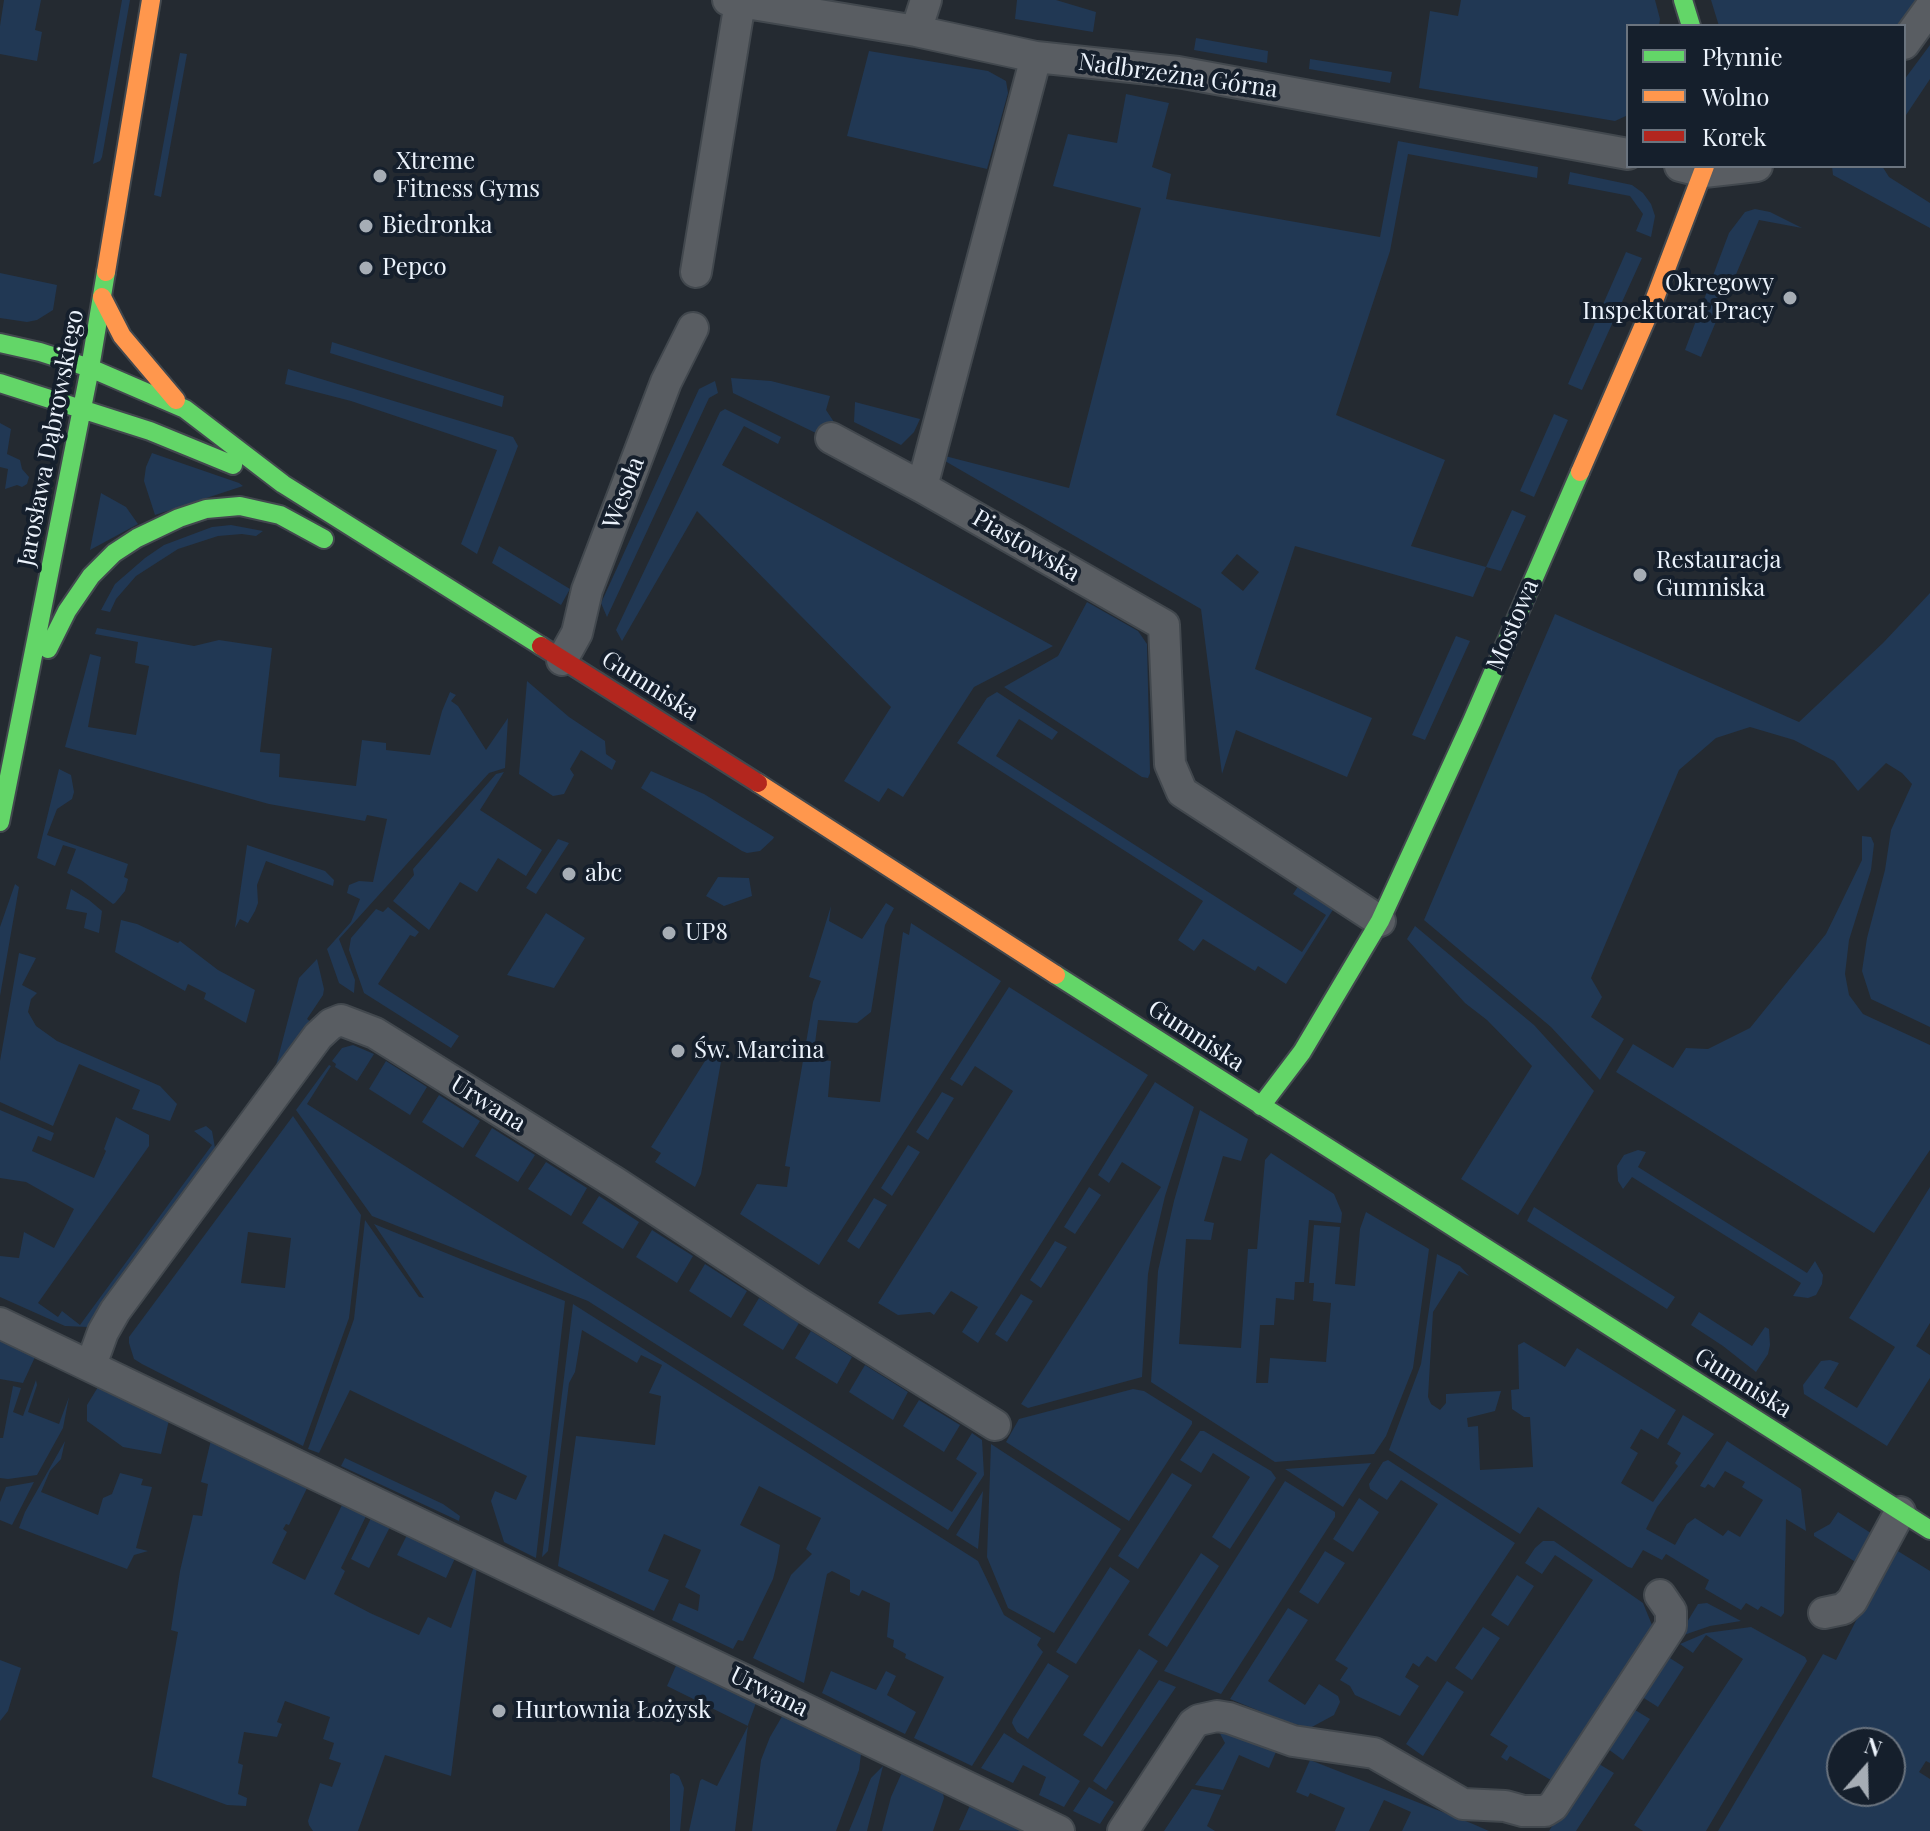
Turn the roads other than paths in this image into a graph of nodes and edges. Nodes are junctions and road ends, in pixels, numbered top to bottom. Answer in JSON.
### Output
{"nodes":[{"id":1,"x":151,"y":0,"type":"edge"},
{"id":2,"x":926,"y":0,"type":"edge"},
{"id":3,"x":1683,"y":0,"type":"edge"},
{"id":4,"x":734,"y":1,"type":"edge"},
{"id":5,"x":1930,"y":8,"type":"edge"},
{"id":6,"x":1690,"y":24,"type":"edge"},
{"id":7,"x":916,"y":31,"type":"junction"},
{"id":8,"x":1906,"y":41,"type":"edge"},
{"id":9,"x":1036,"y":57,"type":"junction"},
{"id":10,"x":1626,"y":154,"type":"edge"},
{"id":11,"x":1696,"y":168,"type":"edge"},
{"id":12,"x":696,"y":272,"type":"dead end"},
{"id":13,"x":102,"y":297,"type":"junction"},
{"id":14,"x":693,"y":328,"type":"dead end"},
{"id":15,"x":0,"y":343,"type":"edge"},
{"id":16,"x":90,"y":368,"type":"junction"},
{"id":17,"x":0,"y":383,"type":"edge"},
{"id":18,"x":81,"y":407,"type":"junction"},
{"id":19,"x":185,"y":409,"type":"junction"},
{"id":20,"x":831,"y":438,"type":"dead end"},
{"id":21,"x":283,"y":484,"type":"junction"},
{"id":22,"x":922,"y":487,"type":"junction"},
{"id":23,"x":335,"y":545,"type":"dead end"},
{"id":24,"x":374,"y":561,"type":"dead end"},
{"id":25,"x":437,"y":582,"type":"junction"},
{"id":26,"x":562,"y":660,"type":"junction"},
{"id":27,"x":26,"y":698,"type":"junction"},
{"id":28,"x":0,"y":822,"type":"edge"},
{"id":29,"x":1380,"y":921,"type":"junction"},
{"id":30,"x":1261,"y":1106,"type":"junction"},
{"id":31,"x":0,"y":1323,"type":"edge"},
{"id":32,"x":91,"y":1365,"type":"junction"},
{"id":33,"x":995,"y":1425,"type":"dead end"},
{"id":34,"x":1900,"y":1512,"type":"junction"},
{"id":35,"x":1930,"y":1530,"type":"edge"},
{"id":36,"x":1660,"y":1595,"type":"dead end"},
{"id":37,"x":1824,"y":1613,"type":"dead end"},
{"id":38,"x":1059,"y":1831,"type":"edge"},
{"id":39,"x":1123,"y":1831,"type":"edge"}],
"edges":[{"from":1,"to":13,"type":"street","name":"Jarosława Dąbrowskiego"},
{"from":2,"to":7,"type":"street"},
{"from":3,"to":6,"type":"street"},
{"from":4,"to":7,"type":"street","name":"Nadbrzeżna Górna"},
{"from":4,"to":12,"type":"street"},
{"from":5,"to":8,"type":"street"},
{"from":7,"to":9,"type":"street","name":"Nadbrzeżna Górna"},
{"from":9,"to":10,"type":"street","name":"Nadbrzeżna Górna"},
{"from":9,"to":22,"type":"street"},
{"from":11,"to":29,"type":"street","name":"Mostowa"},
{"from":13,"to":16,"type":"street","name":"Jarosława Dąbrowskiego"},
{"from":13,"to":19,"type":"street","name":"Jarosława Dąbrowskiego"},
{"from":14,"to":26,"type":"street","name":"Wesoła"},
{"from":15,"to":16,"type":"street","name":"Gumniska"},
{"from":16,"to":18,"type":"street","name":"Jarosława Dąbrowskiego"},
{"from":16,"to":19,"type":"street","name":"Gumniska"},
{"from":17,"to":18,"type":"street","name":"Gumniska"},
{"from":18,"to":21,"type":"street","name":"Gumniska"},
{"from":18,"to":27,"type":"street","name":"Jarosława Dąbrowskiego"},
{"from":19,"to":21,"type":"street","name":"Gumniska"},
{"from":20,"to":22,"type":"street","name":"Piastowska"},
{"from":21,"to":25,"type":"street","name":"Gumniska"},
{"from":22,"to":29,"type":"street","name":"Piastowska"},
{"from":23,"to":27,"type":"street"},
{"from":24,"to":25,"type":"street","name":"Gumniska"},
{"from":25,"to":26,"type":"street","name":"Gumniska"},
{"from":26,"to":30,"type":"street","name":"Gumniska"},
{"from":27,"to":28,"type":"street","name":"Jarosława Dąbrowskiego"},
{"from":29,"to":30,"type":"street","name":"Mostowa"},
{"from":30,"to":34,"type":"street","name":"Gumniska"},
{"from":31,"to":32,"type":"street","name":"Urwana"},
{"from":32,"to":33,"type":"street","name":"Urwana"},
{"from":32,"to":38,"type":"street","name":"Urwana"},
{"from":34,"to":35,"type":"street","name":"Gumniska"},
{"from":34,"to":37,"type":"street"},
{"from":36,"to":39,"type":"street"}]}
